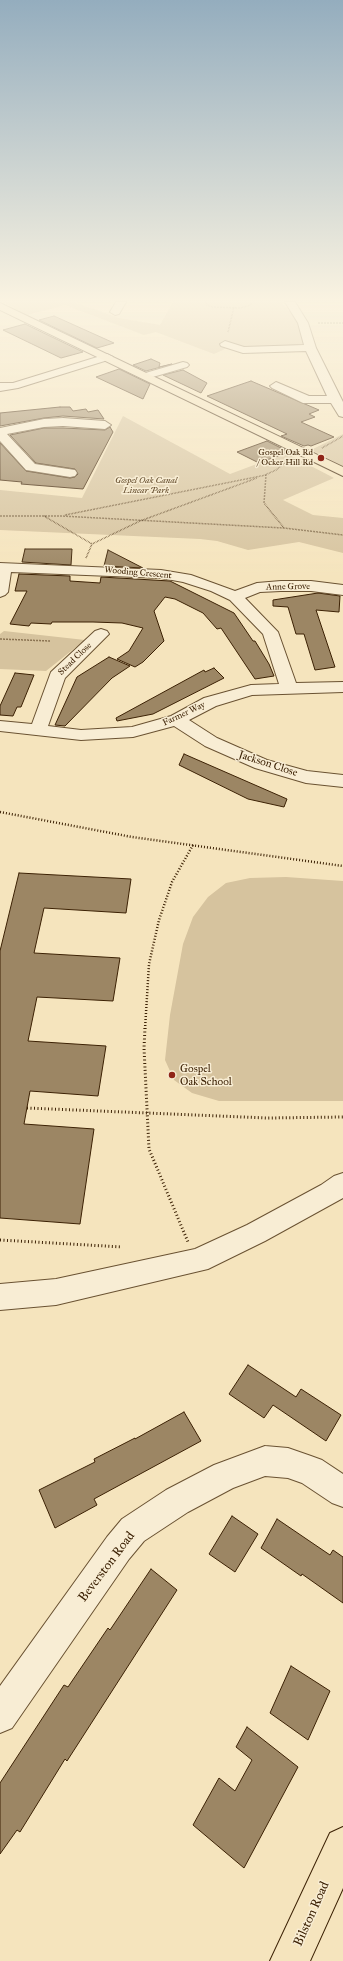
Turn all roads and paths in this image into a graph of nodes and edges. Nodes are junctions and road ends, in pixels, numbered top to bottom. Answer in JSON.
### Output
{"nodes":[{"id":1,"x":182,"y":394,"type":"edge"},
{"id":2,"x":293,"y":394,"type":"edge"},
{"id":3,"x":332,"y":394,"type":"edge"},
{"id":4,"x":335,"y":399,"type":"junction"},
{"id":5,"x":343,"y":413,"type":"edge"},
{"id":6,"x":109,"y":426,"type":"dead end"},
{"id":7,"x":0,"y":433,"type":"edge"},
{"id":8,"x":343,"y":436,"type":"edge"},
{"id":9,"x":304,"y":453,"type":"junction"},
{"id":10,"x":343,"y":472,"type":"edge"},
{"id":11,"x":70,"y":473,"type":"dead end"},
{"id":12,"x":266,"y":475,"type":"junction"},
{"id":13,"x":0,"y":516,"type":"edge"},
{"id":14,"x":44,"y":516,"type":"junction"},
{"id":15,"x":61,"y":516,"type":"junction"},
{"id":16,"x":140,"y":520,"type":"junction"},
{"id":17,"x":284,"y":528,"type":"junction"},
{"id":18,"x":343,"y":535,"type":"edge"},
{"id":19,"x":2,"y":567,"type":"edge"},
{"id":20,"x":343,"y":590,"type":"edge"},
{"id":21,"x":0,"y":592,"type":"edge"},
{"id":22,"x":235,"y":597,"type":"junction"},
{"id":23,"x":101,"y":634,"type":"dead end"},
{"id":24,"x":0,"y":639,"type":"edge"},
{"id":25,"x":50,"y":642,"type":"dead end"},
{"id":26,"x":343,"y":687,"type":"edge"},
{"id":27,"x":289,"y":688,"type":"junction"},
{"id":28,"x":177,"y":720,"type":"junction"},
{"id":29,"x":0,"y":726,"type":"edge"},
{"id":30,"x":38,"y":730,"type":"junction"},
{"id":31,"x":343,"y":781,"type":"edge"},
{"id":32,"x":0,"y":812,"type":"edge"},
{"id":33,"x":193,"y":845,"type":"junction"},
{"id":34,"x":343,"y":866,"type":"edge"},
{"id":35,"x":27,"y":1108,"type":"dead end"},
{"id":36,"x":147,"y":1113,"type":"junction"},
{"id":37,"x":343,"y":1117,"type":"edge"},
{"id":38,"x":343,"y":1184,"type":"edge"},
{"id":39,"x":0,"y":1240,"type":"edge"},
{"id":40,"x":122,"y":1247,"type":"dead end"},
{"id":41,"x":199,"y":1260,"type":"junction"},
{"id":42,"x":0,"y":1297,"type":"edge"},
{"id":43,"x":343,"y":1492,"type":"edge"},
{"id":44,"x":0,"y":1716,"type":"edge"},
{"id":45,"x":343,"y":1846,"type":"edge"},
{"id":46,"x":290,"y":1961,"type":"edge"}],
"edges":[{"from":1,"to":9,"type":"main road"},
{"from":2,"to":4,"type":"street"},
{"from":3,"to":4,"type":"street"},
{"from":4,"to":5,"type":"street"},
{"from":6,"to":7,"type":"street"},
{"from":7,"to":11,"type":"street"},
{"from":8,"to":9,"type":"path"},
{"from":9,"to":10,"type":"main road"},
{"from":9,"to":12,"type":"path"},
{"from":12,"to":15,"type":"path"},
{"from":12,"to":16,"type":"path"},
{"from":12,"to":17,"type":"path"},
{"from":13,"to":14,"type":"path"},
{"from":14,"to":15,"type":"path"},
{"from":14,"to":16,"type":"path"},
{"from":15,"to":16,"type":"path"},
{"from":16,"to":17,"type":"path"},
{"from":17,"to":18,"type":"path"},
{"from":19,"to":21,"type":"street"},
{"from":19,"to":22,"type":"street","name":"Wooding Crescent"},
{"from":20,"to":22,"type":"street","name":"Anne Grove"},
{"from":22,"to":27,"type":"street","name":"Wooding Crescent"},
{"from":23,"to":30,"type":"street","name":"Stead Close"},
{"from":24,"to":25,"type":"path"},
{"from":26,"to":27,"type":"street","name":"Farmer Way"},
{"from":27,"to":28,"type":"street","name":"Farmer Way"},
{"from":28,"to":30,"type":"street","name":"Farmer Way"},
{"from":28,"to":31,"type":"street","name":"Jackson Close"},
{"from":29,"to":30,"type":"street","name":"Farmer Way"},
{"from":32,"to":33,"type":"path"},
{"from":33,"to":34,"type":"path"},
{"from":33,"to":36,"type":"path"},
{"from":35,"to":36,"type":"path"},
{"from":36,"to":37,"type":"path"},
{"from":36,"to":41,"type":"path"},
{"from":38,"to":41,"type":"street"},
{"from":39,"to":40,"type":"path"},
{"from":41,"to":42,"type":"street"},
{"from":43,"to":44,"type":"street","name":"Beverston Road"},
{"from":45,"to":46,"type":"main road","name":"Bilston Road"}]}
